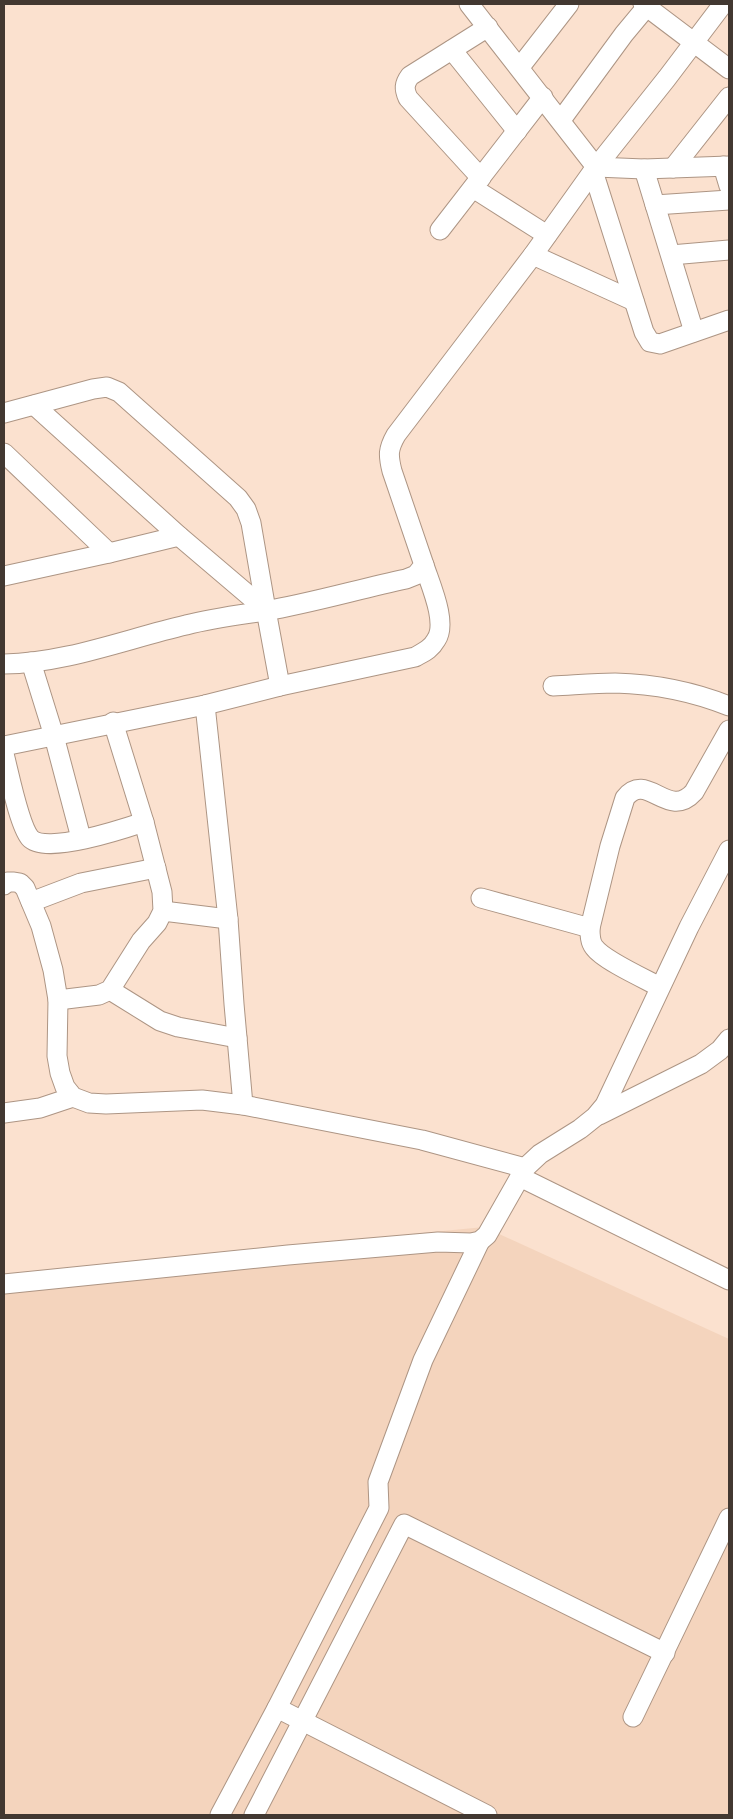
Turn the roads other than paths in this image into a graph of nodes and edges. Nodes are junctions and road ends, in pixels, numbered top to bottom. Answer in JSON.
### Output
{"nodes":[{"id":1,"x":470,"y":4,"type":"edge"},
{"id":2,"x":569,"y":4,"type":"edge"},
{"id":3,"x":724,"y":4,"type":"edge"},
{"id":4,"x":646,"y":5,"type":"edge"},
{"id":5,"x":484,"y":30,"type":"junction"},
{"id":6,"x":694,"y":42,"type":"junction"},
{"id":7,"x":452,"y":50,"type":"junction"},
{"id":8,"x":520,"y":68,"type":"junction"},
{"id":9,"x":729,"y":69,"type":"edge"},
{"id":10,"x":729,"y":98,"type":"edge"},
{"id":11,"x":540,"y":101,"type":"junction"},
{"id":12,"x":561,"y":120,"type":"junction"},
{"id":13,"x":517,"y":131,"type":"junction"},
{"id":14,"x":726,"y":166,"type":"edge"},
{"id":15,"x":673,"y":168,"type":"junction"},
{"id":16,"x":594,"y":169,"type":"junction"},
{"id":17,"x":644,"y":170,"type":"junction"},
{"id":18,"x":477,"y":183,"type":"junction"},
{"id":19,"x":729,"y":186,"type":"edge"},
{"id":20,"x":729,"y":200,"type":"edge"},
{"id":21,"x":655,"y":205,"type":"junction"},
{"id":22,"x":440,"y":230,"type":"dead end"},
{"id":23,"x":547,"y":235,"type":"junction"},
{"id":24,"x":729,"y":250,"type":"edge"},
{"id":25,"x":533,"y":255,"type":"junction"},
{"id":26,"x":671,"y":255,"type":"junction"},
{"id":27,"x":634,"y":301,"type":"junction"},
{"id":28,"x":729,"y":320,"type":"edge"},
{"id":29,"x":694,"y":332,"type":"junction"},
{"id":30,"x":34,"y":405,"type":"junction"},
{"id":31,"x":4,"y":412,"type":"edge"},
{"id":32,"x":4,"y":453,"type":"edge"},
{"id":33,"x":179,"y":536,"type":"junction"},
{"id":34,"x":109,"y":553,"type":"junction"},
{"id":35,"x":424,"y":565,"type":"junction"},
{"id":36,"x":7,"y":571,"type":"edge"},
{"id":37,"x":266,"y":610,"type":"junction"},
{"id":38,"x":31,"y":662,"type":"junction"},
{"id":39,"x":4,"y":664,"type":"edge"},
{"id":40,"x":280,"y":686,"type":"junction"},
{"id":41,"x":553,"y":686,"type":"dead end"},
{"id":42,"x":205,"y":705,"type":"junction"},
{"id":43,"x":729,"y":706,"type":"edge"},
{"id":44,"x":112,"y":722,"type":"junction"},
{"id":45,"x":729,"y":730,"type":"edge"},
{"id":46,"x":54,"y":736,"type":"junction"},
{"id":47,"x":4,"y":746,"type":"edge"},
{"id":48,"x":4,"y":754,"type":"edge"},
{"id":49,"x":144,"y":822,"type":"junction"},
{"id":50,"x":81,"y":838,"type":"junction"},
{"id":51,"x":729,"y":850,"type":"edge"},
{"id":52,"x":156,"y":868,"type":"junction"},
{"id":53,"x":4,"y":884,"type":"edge"},
{"id":54,"x":481,"y":898,"type":"dead end"},
{"id":55,"x":31,"y":902,"type":"junction"},
{"id":56,"x":163,"y":911,"type":"junction"},
{"id":57,"x":228,"y":919,"type":"junction"},
{"id":58,"x":590,"y":928,"type":"junction"},
{"id":59,"x":660,"y":987,"type":"junction"},
{"id":60,"x":110,"y":990,"type":"junction"},
{"id":61,"x":58,"y":1000,"type":"junction"},
{"id":62,"x":237,"y":1038,"type":"junction"},
{"id":63,"x":729,"y":1039,"type":"edge"},
{"id":64,"x":73,"y":1097,"type":"junction"},
{"id":65,"x":243,"y":1105,"type":"junction"},
{"id":66,"x":4,"y":1113,"type":"edge"},
{"id":67,"x":595,"y":1117,"type":"junction"},
{"id":68,"x":523,"y":1173,"type":"junction"},
{"id":69,"x":480,"y":1241,"type":"junction"},
{"id":70,"x":729,"y":1280,"type":"edge"},
{"id":71,"x":4,"y":1284,"type":"edge"},
{"id":72,"x":729,"y":1518,"type":"edge"},
{"id":73,"x":665,"y":1653,"type":"junction"},
{"id":74,"x":277,"y":1708,"type":"junction"},
{"id":75,"x":633,"y":1717,"type":"dead end"},
{"id":76,"x":302,"y":1722,"type":"junction"},
{"id":77,"x":220,"y":1815,"type":"edge"},
{"id":78,"x":254,"y":1815,"type":"edge"},
{"id":79,"x":487,"y":1815,"type":"edge"}],
"edges":[{"from":1,"to":5,"type":"street"},
{"from":2,"to":8,"type":"street"},
{"from":3,"to":6,"type":"street"},
{"from":4,"to":6,"type":"street"},
{"from":4,"to":12,"type":"street"},
{"from":5,"to":7,"type":"street"},
{"from":5,"to":8,"type":"street"},
{"from":6,"to":9,"type":"street"},
{"from":6,"to":16,"type":"street"},
{"from":7,"to":13,"type":"street"},
{"from":7,"to":18,"type":"street"},
{"from":8,"to":11,"type":"street"},
{"from":10,"to":15,"type":"street"},
{"from":11,"to":12,"type":"street"},
{"from":11,"to":13,"type":"street"},
{"from":12,"to":16,"type":"street"},
{"from":13,"to":18,"type":"street"},
{"from":14,"to":15,"type":"street"},
{"from":14,"to":19,"type":"street"},
{"from":15,"to":17,"type":"street"},
{"from":16,"to":17,"type":"street"},
{"from":16,"to":23,"type":"street"},
{"from":16,"to":27,"type":"street"},
{"from":17,"to":21,"type":"street"},
{"from":18,"to":22,"type":"street"},
{"from":18,"to":23,"type":"street"},
{"from":20,"to":21,"type":"street"},
{"from":21,"to":26,"type":"street"},
{"from":23,"to":25,"type":"street"},
{"from":24,"to":26,"type":"street"},
{"from":25,"to":27,"type":"street"},
{"from":25,"to":35,"type":"street"},
{"from":26,"to":29,"type":"street"},
{"from":27,"to":29,"type":"street"},
{"from":28,"to":29,"type":"street"},
{"from":30,"to":31,"type":"street"},
{"from":30,"to":33,"type":"street"},
{"from":30,"to":37,"type":"street"},
{"from":32,"to":34,"type":"street"},
{"from":33,"to":34,"type":"street"},
{"from":33,"to":37,"type":"street"},
{"from":34,"to":36,"type":"street"},
{"from":35,"to":37,"type":"street"},
{"from":35,"to":40,"type":"street"},
{"from":37,"to":38,"type":"street"},
{"from":37,"to":40,"type":"street"},
{"from":38,"to":39,"type":"street"},
{"from":38,"to":46,"type":"street"},
{"from":40,"to":42,"type":"street"},
{"from":41,"to":43,"type":"street"},
{"from":42,"to":44,"type":"street"},
{"from":42,"to":57,"type":"street"},
{"from":44,"to":46,"type":"street"},
{"from":44,"to":49,"type":"street"},
{"from":45,"to":58,"type":"street"},
{"from":46,"to":47,"type":"street"},
{"from":46,"to":50,"type":"street"},
{"from":48,"to":50,"type":"street"},
{"from":49,"to":50,"type":"street"},
{"from":49,"to":52,"type":"street"},
{"from":51,"to":59,"type":"street"},
{"from":52,"to":55,"type":"street"},
{"from":52,"to":56,"type":"street"},
{"from":53,"to":55,"type":"street"},
{"from":54,"to":58,"type":"street"},
{"from":55,"to":61,"type":"street"},
{"from":56,"to":57,"type":"street"},
{"from":56,"to":60,"type":"street"},
{"from":57,"to":62,"type":"street"},
{"from":58,"to":59,"type":"street"},
{"from":59,"to":67,"type":"street"},
{"from":60,"to":61,"type":"street"},
{"from":60,"to":62,"type":"street"},
{"from":61,"to":64,"type":"street"},
{"from":62,"to":65,"type":"street"},
{"from":63,"to":67,"type":"street"},
{"from":64,"to":65,"type":"street"},
{"from":64,"to":66,"type":"street"},
{"from":65,"to":68,"type":"street"},
{"from":67,"to":68,"type":"street"},
{"from":68,"to":69,"type":"street"},
{"from":68,"to":70,"type":"street"},
{"from":69,"to":71,"type":"street"},
{"from":69,"to":74,"type":"street"},
{"from":72,"to":73,"type":"street"},
{"from":73,"to":75,"type":"street"},
{"from":73,"to":76,"type":"street"},
{"from":74,"to":76,"type":"street"},
{"from":74,"to":77,"type":"street"},
{"from":76,"to":78,"type":"street"},
{"from":76,"to":79,"type":"street"}]}
